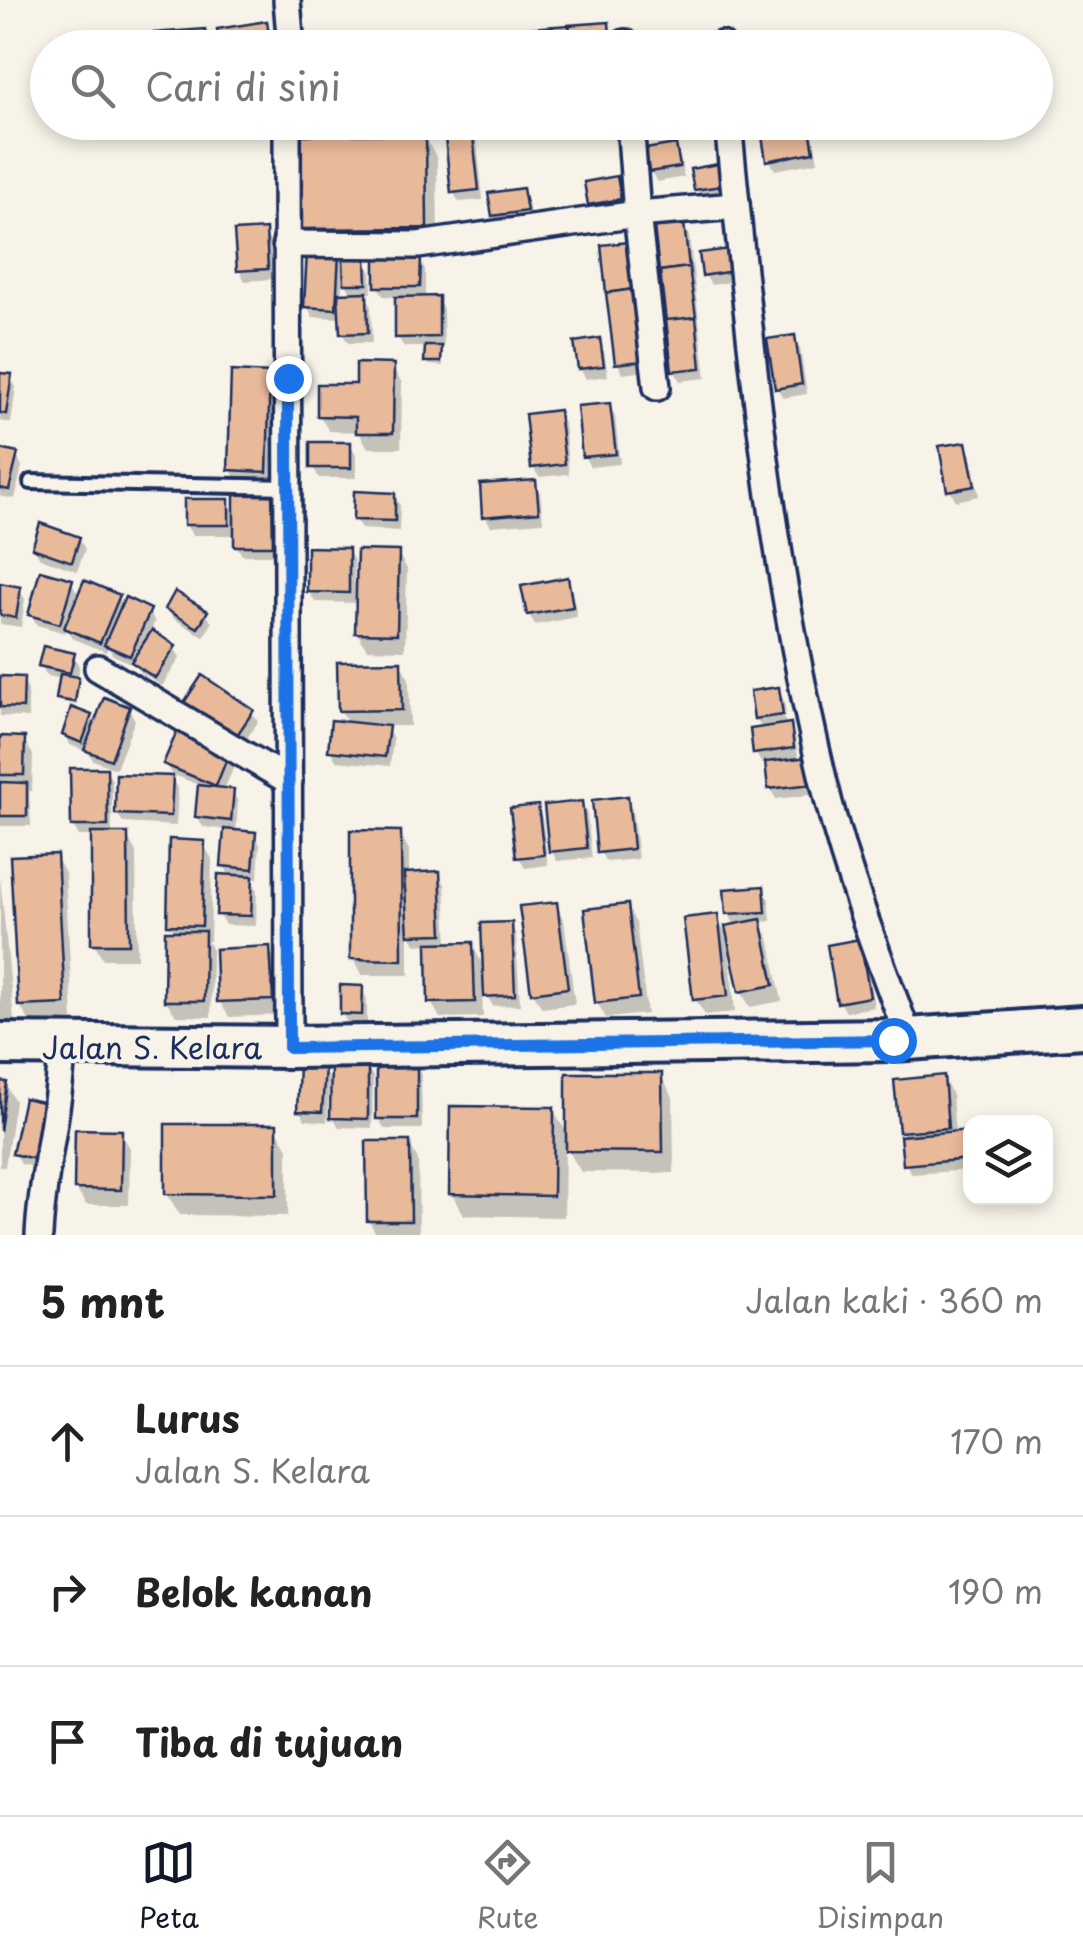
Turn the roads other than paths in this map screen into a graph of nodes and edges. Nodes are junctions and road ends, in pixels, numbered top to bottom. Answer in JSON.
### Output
{"nodes":[{"id":1,"x":287,"y":0,"type":"edge"},
{"id":2,"x":290,"y":30,"type":"edge"},
{"id":3,"x":288,"y":140,"type":"edge"},
{"id":4,"x":631,"y":140,"type":"edge"},
{"id":5,"x":730,"y":140,"type":"edge"},
{"id":6,"x":736,"y":206,"type":"junction"},
{"id":7,"x":637,"y":214,"type":"junction"},
{"id":8,"x":286,"y":244,"type":"junction"},
{"id":9,"x":657,"y":387,"type":"dead end"},
{"id":10,"x":31,"y":482,"type":"dead end"},
{"id":11,"x":289,"y":487,"type":"junction"},
{"id":12,"x":98,"y":668,"type":"dead end"},
{"id":13,"x":289,"y":781,"type":"junction"},
{"id":14,"x":1083,"y":1027,"type":"edge"},
{"id":15,"x":909,"y":1038,"type":"junction"},
{"id":16,"x":0,"y":1044,"type":"edge"},
{"id":17,"x":62,"y":1047,"type":"junction"},
{"id":18,"x":289,"y":1048,"type":"junction"},
{"id":19,"x":39,"y":1235,"type":"edge"}],
"edges":[{"from":1,"to":2,"type":"street"},
{"from":3,"to":8,"type":"street"},
{"from":4,"to":7,"type":"street"},
{"from":5,"to":6,"type":"street"},
{"from":6,"to":7,"type":"street"},
{"from":6,"to":15,"type":"street"},
{"from":7,"to":8,"type":"street"},
{"from":7,"to":9,"type":"street"},
{"from":8,"to":11,"type":"street"},
{"from":10,"to":11,"type":"lane"},
{"from":11,"to":13,"type":"street"},
{"from":12,"to":13,"type":"street"},
{"from":13,"to":18,"type":"street"},
{"from":14,"to":15,"type":"main road","name":"Jalan S. Kelara"},
{"from":15,"to":18,"type":"main road","name":"Jalan S. Kelara"},
{"from":16,"to":17,"type":"main road","name":"Jalan S. Kelara"},
{"from":17,"to":18,"type":"main road","name":"Jalan S. Kelara"},
{"from":17,"to":19,"type":"street"}]}
